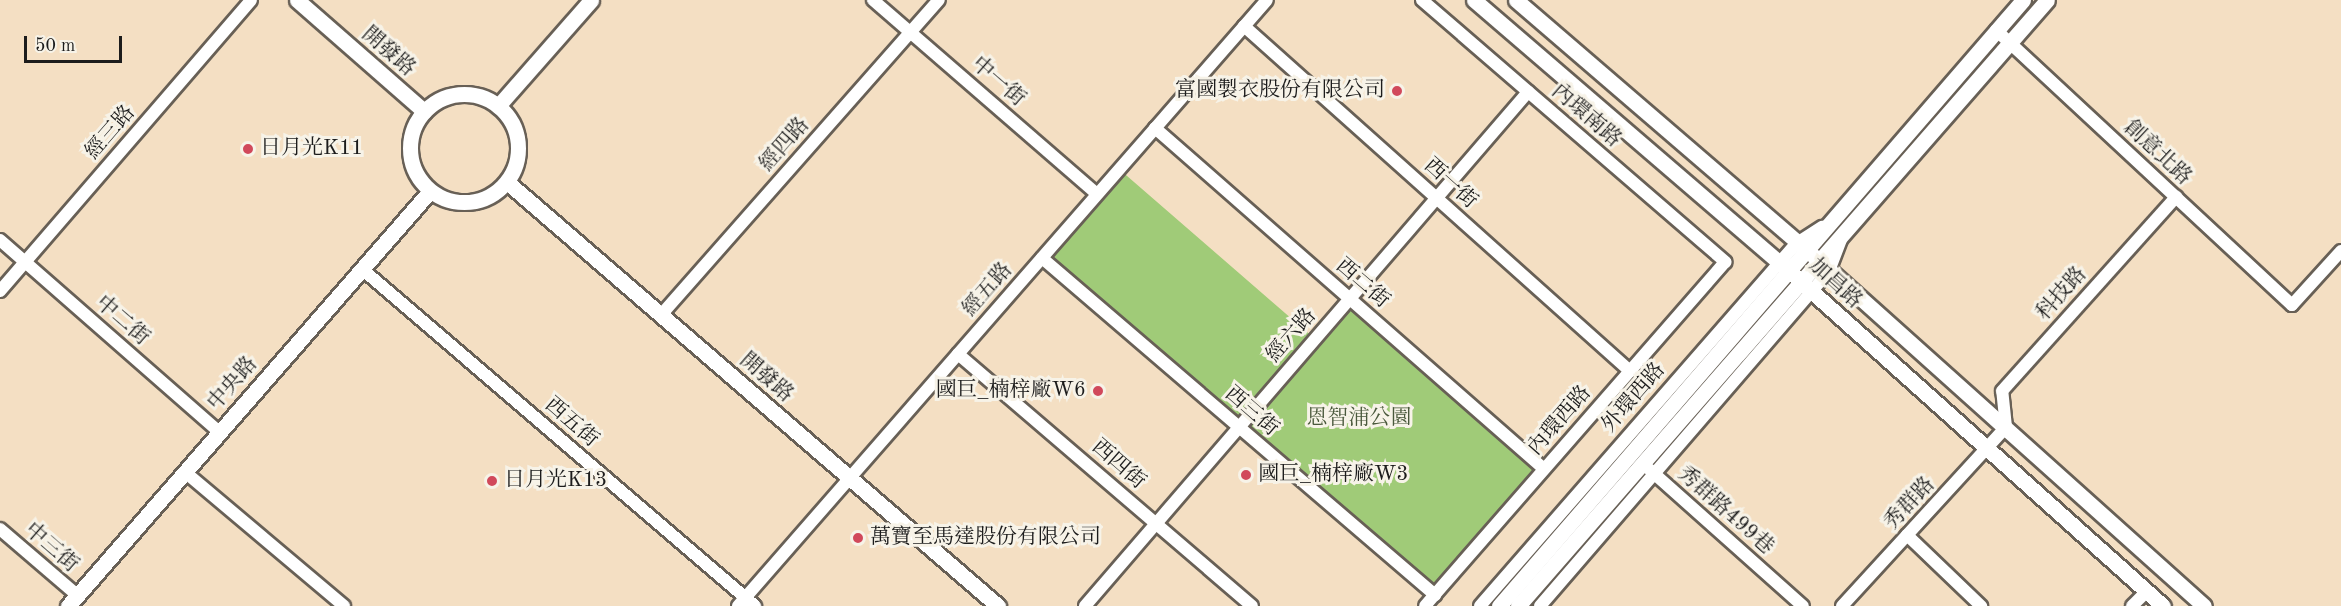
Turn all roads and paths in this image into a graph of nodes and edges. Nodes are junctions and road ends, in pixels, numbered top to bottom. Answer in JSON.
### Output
{"nodes":[{"id":1,"x":251,"y":0,"type":"edge"},
{"id":2,"x":297,"y":0,"type":"edge"},
{"id":3,"x":591,"y":0,"type":"edge"},
{"id":4,"x":873,"y":0,"type":"edge"},
{"id":5,"x":939,"y":0,"type":"edge"},
{"id":6,"x":1267,"y":0,"type":"edge"},
{"id":7,"x":1422,"y":0,"type":"edge"},
{"id":8,"x":1474,"y":0,"type":"edge"},
{"id":9,"x":1516,"y":0,"type":"edge"},
{"id":10,"x":2023,"y":0,"type":"edge"},
{"id":11,"x":2047,"y":0,"type":"edge"},
{"id":12,"x":1244,"y":26,"type":"junction"},
{"id":13,"x":1996,"y":30,"type":"junction"},
{"id":14,"x":910,"y":32,"type":"junction"},
{"id":15,"x":2009,"y":42,"type":"junction"},
{"id":16,"x":1528,"y":92,"type":"junction"},
{"id":17,"x":498,"y":106,"type":"junction"},
{"id":18,"x":424,"y":111,"type":"junction"},
{"id":19,"x":1155,"y":128,"type":"junction"},
{"id":20,"x":507,"y":182,"type":"junction"},
{"id":21,"x":430,"y":191,"type":"junction"},
{"id":22,"x":1097,"y":194,"type":"junction"},
{"id":23,"x":2176,"y":197,"type":"junction"},
{"id":24,"x":1437,"y":198,"type":"junction"},
{"id":25,"x":1842,"y":237,"type":"junction"},
{"id":26,"x":0,"y":240,"type":"edge"},
{"id":27,"x":2341,"y":251,"type":"edge"},
{"id":28,"x":1807,"y":252,"type":"junction"},
{"id":29,"x":1042,"y":258,"type":"junction"},
{"id":30,"x":25,"y":262,"type":"junction"},
{"id":31,"x":1725,"y":262,"type":"joint"},
{"id":32,"x":362,"y":269,"type":"junction"},
{"id":33,"x":1790,"y":272,"type":"junction"},
{"id":34,"x":1829,"y":272,"type":"junction"},
{"id":35,"x":0,"y":291,"type":"edge"},
{"id":36,"x":1812,"y":292,"type":"junction"},
{"id":37,"x":1350,"y":299,"type":"junction"},
{"id":38,"x":661,"y":315,"type":"junction"},
{"id":39,"x":958,"y":354,"type":"junction"},
{"id":40,"x":1630,"y":371,"type":"junction"},
{"id":41,"x":1239,"y":427,"type":"junction"},
{"id":42,"x":2006,"y":427,"type":"junction"},
{"id":43,"x":219,"y":432,"type":"junction"},
{"id":44,"x":1987,"y":448,"type":"junction"},
{"id":45,"x":1631,"y":454,"type":"junction"},
{"id":46,"x":1544,"y":469,"type":"junction"},
{"id":47,"x":184,"y":472,"type":"junction"},
{"id":48,"x":1654,"y":474,"type":"junction"},
{"id":49,"x":850,"y":478,"type":"junction"},
{"id":50,"x":1156,"y":524,"type":"junction"},
{"id":51,"x":0,"y":529,"type":"edge"},
{"id":52,"x":1907,"y":535,"type":"junction"},
{"id":53,"x":2147,"y":591,"type":"junction"},
{"id":54,"x":1435,"y":595,"type":"junction"},
{"id":55,"x":73,"y":601,"type":"edge"},
{"id":56,"x":746,"y":603,"type":"edge"},
{"id":57,"x":344,"y":606,"type":"edge"},
{"id":58,"x":998,"y":606,"type":"edge"},
{"id":59,"x":1085,"y":606,"type":"edge"},
{"id":60,"x":1252,"y":606,"type":"edge"},
{"id":61,"x":1425,"y":606,"type":"edge"},
{"id":62,"x":1480,"y":606,"type":"edge"},
{"id":63,"x":1499,"y":606,"type":"edge"},
{"id":64,"x":1518,"y":606,"type":"edge"},
{"id":65,"x":1540,"y":606,"type":"edge"},
{"id":66,"x":1803,"y":606,"type":"edge"},
{"id":67,"x":1842,"y":606,"type":"edge"},
{"id":68,"x":1981,"y":606,"type":"edge"},
{"id":69,"x":2132,"y":606,"type":"edge"},
{"id":70,"x":2163,"y":606,"type":"edge"},
{"id":71,"x":2204,"y":606,"type":"edge"}],
"edges":[{"from":1,"to":30,"type":"street","name":"經三路"},
{"from":2,"to":18,"type":"street","name":"開發路"},
{"from":3,"to":17,"type":"street"},
{"from":4,"to":14,"type":"street","name":"中一街"},
{"from":5,"to":14,"type":"street","name":"經四路"},
{"from":6,"to":12,"type":"street","name":"經五路"},
{"from":7,"to":16,"type":"street","name":"內環南路"},
{"from":8,"to":33,"type":"street","name":"加昌路"},
{"from":9,"to":28,"type":"street","name":"加昌路"},
{"from":10,"to":13,"type":"street","name":"外環西路"},
{"from":11,"to":15,"type":"street","name":"外環西路"},
{"from":12,"to":19,"type":"street","name":"經五路"},
{"from":12,"to":24,"type":"street","name":"西一街"},
{"from":13,"to":15,"type":"street","name":"創意北路"},
{"from":13,"to":28,"type":"street","name":"外環西路"},
{"from":14,"to":22,"type":"street","name":"中一街"},
{"from":14,"to":38,"type":"street","name":"經四路"},
{"from":15,"to":23,"type":"street","name":"創意北路"},
{"from":15,"to":25,"type":"street","name":"外環西路"},
{"from":16,"to":24,"type":"street","name":"經六路"},
{"from":16,"to":31,"type":"street","name":"內環南路"},
{"from":17,"to":18,"type":"street"},
{"from":17,"to":20,"type":"street"},
{"from":18,"to":21,"type":"street"},
{"from":19,"to":22,"type":"street","name":"經五路"},
{"from":19,"to":37,"type":"street","name":"西二街"},
{"from":20,"to":21,"type":"street"},
{"from":20,"to":38,"type":"street","name":"開發路"},
{"from":21,"to":32,"type":"street","name":"中央路"},
{"from":22,"to":29,"type":"street","name":"經五路"},
{"from":23,"to":27,"type":"street","name":"創意北路"},
{"from":23,"to":42,"type":"street","name":"科技路"},
{"from":24,"to":37,"type":"street","name":"經六路"},
{"from":24,"to":40,"type":"street","name":"西一街"},
{"from":25,"to":28,"type":"street","name":"外環西路"},
{"from":25,"to":34,"type":"street","name":"外環西路"},
{"from":26,"to":30,"type":"street","name":"中二街"},
{"from":28,"to":33,"type":"street","name":"外環西路"},
{"from":28,"to":33,"type":"street","name":"外環西路"},
{"from":28,"to":34,"type":"street","name":"加昌路"},
{"from":29,"to":39,"type":"street","name":"經五路"},
{"from":29,"to":41,"type":"street","name":"西三街"},
{"from":30,"to":35,"type":"street","name":"經三路"},
{"from":30,"to":43,"type":"street","name":"中二街"},
{"from":31,"to":40,"type":"street","name":"內環西路"},
{"from":32,"to":43,"type":"street","name":"中央路"},
{"from":32,"to":56,"type":"street","name":"西五街"},
{"from":33,"to":36,"type":"street","name":"加昌路"},
{"from":33,"to":45,"type":"street","name":"外環西路"},
{"from":34,"to":36,"type":"street","name":"外環西路"},
{"from":34,"to":42,"type":"street","name":"加昌路"},
{"from":36,"to":44,"type":"street","name":"加昌路"},
{"from":36,"to":48,"type":"street","name":"外環西路"},
{"from":37,"to":41,"type":"street","name":"經六路"},
{"from":37,"to":46,"type":"street","name":"西二街"},
{"from":38,"to":49,"type":"street","name":"開發路"},
{"from":39,"to":49,"type":"street","name":"經五路"},
{"from":39,"to":50,"type":"street","name":"西四街"},
{"from":40,"to":46,"type":"street","name":"內環西路"},
{"from":41,"to":50,"type":"street","name":"經六路"},
{"from":41,"to":54,"type":"street","name":"西三街"},
{"from":42,"to":44,"type":"street","name":"秀群路"},
{"from":42,"to":71,"type":"street","name":"加昌路"},
{"from":43,"to":47,"type":"street","name":"中央路"},
{"from":44,"to":52,"type":"street","name":"秀群路"},
{"from":44,"to":53,"type":"street","name":"加昌路"},
{"from":45,"to":48,"type":"street","name":"秀群路499巷"},
{"from":45,"to":62,"type":"street","name":"外環西路"},
{"from":45,"to":63,"type":"street","name":"外環西路"},
{"from":45,"to":64,"type":"street","name":"外環西路"},
{"from":46,"to":54,"type":"street","name":"內環西路"},
{"from":47,"to":55,"type":"street","name":"中央路"},
{"from":47,"to":57,"type":"street"},
{"from":48,"to":65,"type":"street","name":"外環西路"},
{"from":48,"to":66,"type":"street","name":"秀群路499巷"},
{"from":49,"to":56,"type":"street","name":"經五路"},
{"from":49,"to":58,"type":"street","name":"開發路"},
{"from":50,"to":59,"type":"street","name":"經六路"},
{"from":50,"to":60,"type":"street","name":"西四街"},
{"from":51,"to":55,"type":"street","name":"中三街"},
{"from":52,"to":67,"type":"street","name":"秀群路"},
{"from":52,"to":68,"type":"street"},
{"from":53,"to":69,"type":"street"},
{"from":53,"to":70,"type":"street","name":"加昌路"},
{"from":54,"to":61,"type":"street","name":"內環西路"}]}
